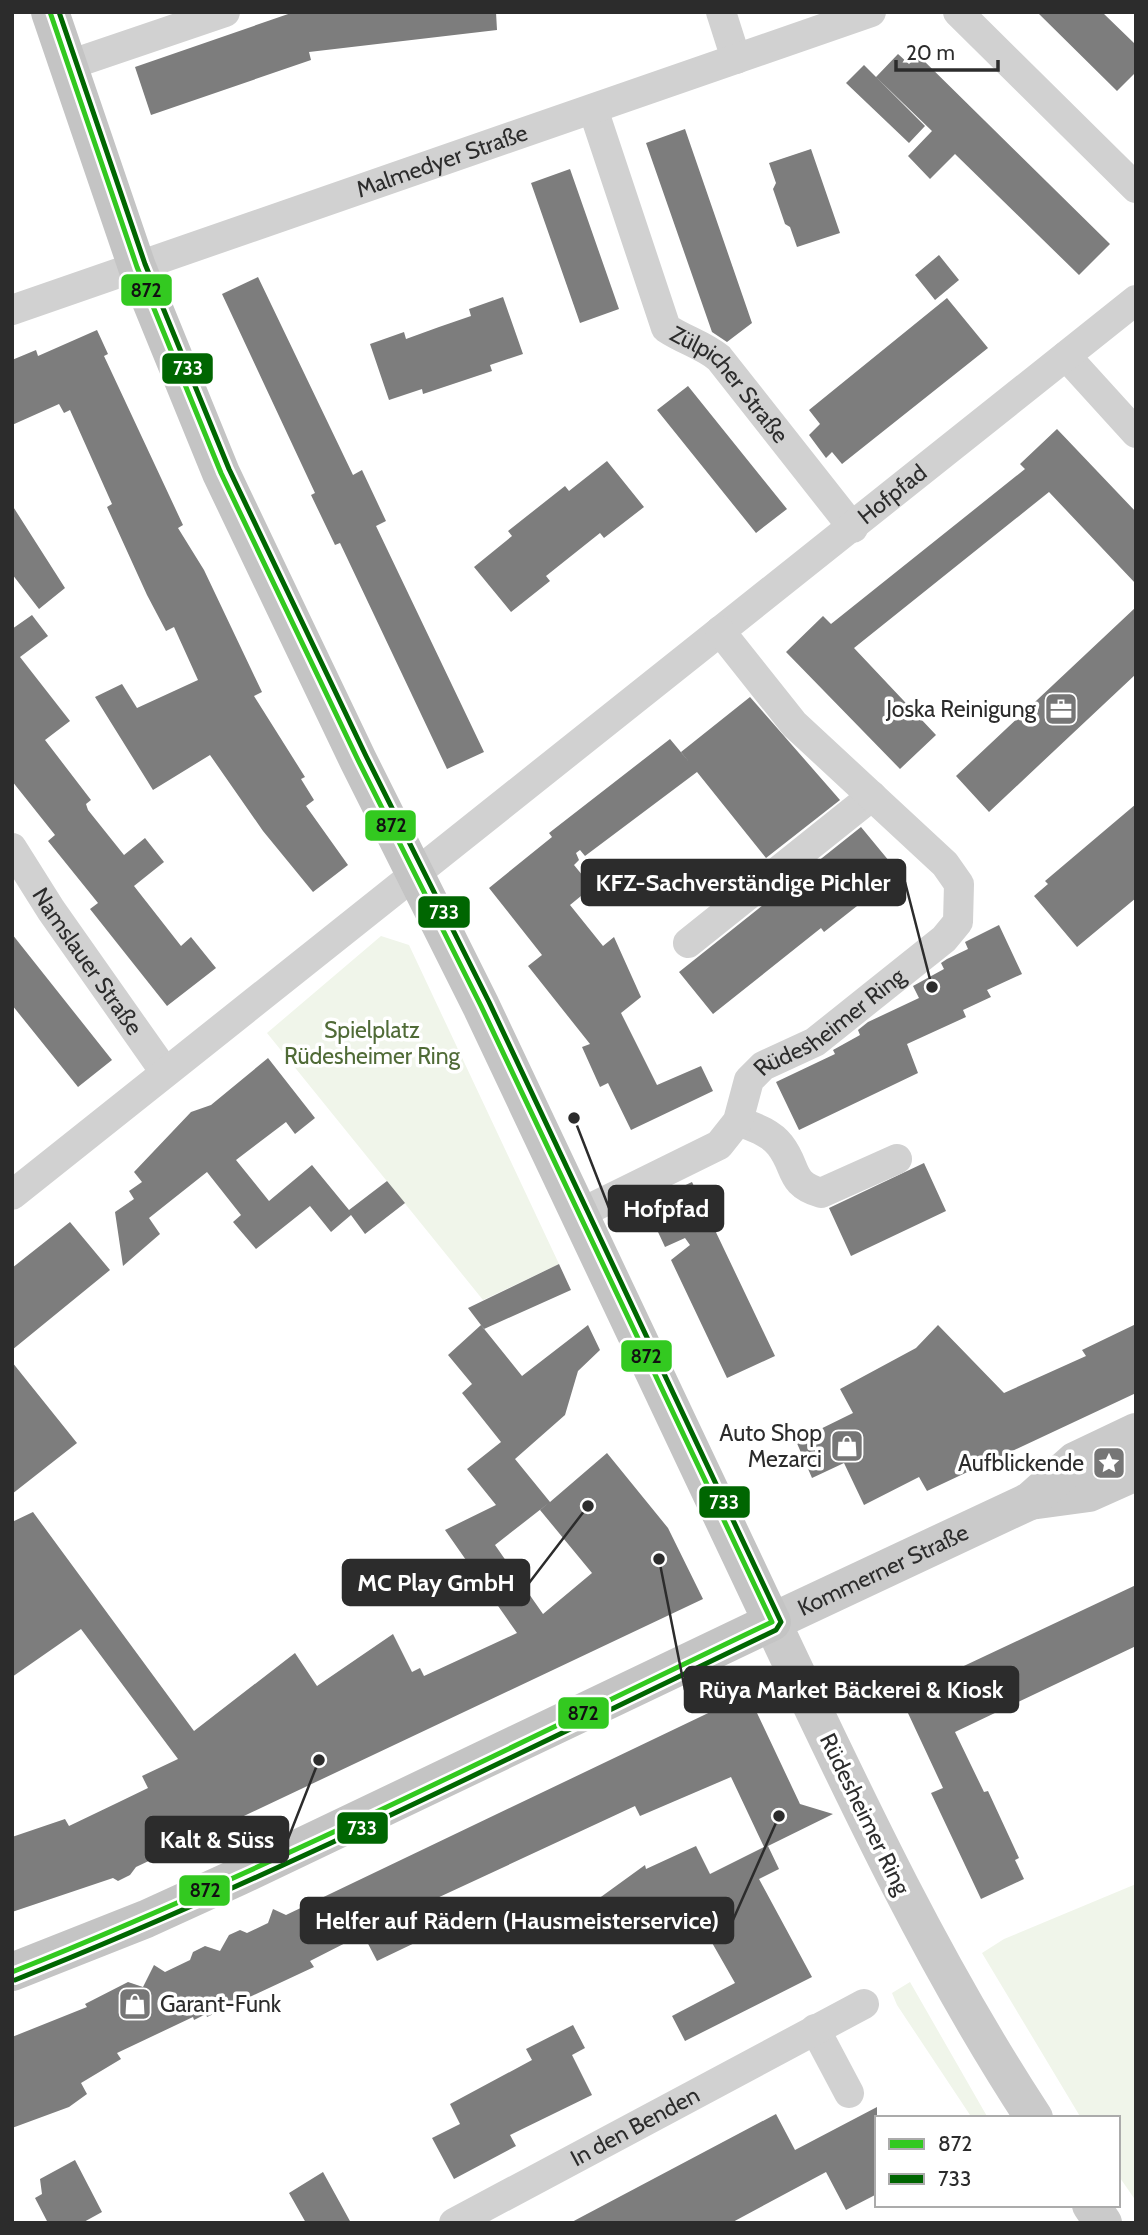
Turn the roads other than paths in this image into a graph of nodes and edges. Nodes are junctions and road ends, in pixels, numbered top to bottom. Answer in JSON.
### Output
{"nodes":[{"id":1,"x":50,"y":12,"type":"edge"},
{"id":2,"x":225,"y":12,"type":"edge"},
{"id":3,"x":721,"y":12,"type":"edge"},
{"id":4,"x":871,"y":12,"type":"edge"},
{"id":5,"x":958,"y":12,"type":"edge"},
{"id":6,"x":736,"y":59,"type":"junction"},
{"id":7,"x":69,"y":65,"type":"junction"},
{"id":8,"x":593,"y":108,"type":"junction"},
{"id":9,"x":1136,"y":188,"type":"edge"},
{"id":10,"x":137,"y":267,"type":"junction"},
{"id":11,"x":1136,"y":300,"type":"edge"},
{"id":12,"x":12,"y":310,"type":"edge"},
{"id":13,"x":1066,"y":356,"type":"junction"},
{"id":14,"x":1136,"y":433,"type":"edge"},
{"id":15,"x":852,"y":528,"type":"junction"},
{"id":16,"x":720,"y":631,"type":"junction"},
{"id":17,"x":873,"y":796,"type":"junction"},
{"id":18,"x":12,"y":848,"type":"edge"},
{"id":19,"x":415,"y":875,"type":"junction"},
{"id":20,"x":688,"y":943,"type":"dead end"},
{"id":21,"x":165,"y":1072,"type":"junction"},
{"id":22,"x":738,"y":1121,"type":"junction"},
{"id":23,"x":897,"y":1159,"type":"dead end"},
{"id":24,"x":12,"y":1195,"type":"edge"},
{"id":25,"x":579,"y":1214,"type":"junction"},
{"id":26,"x":1136,"y":1432,"type":"edge"},
{"id":27,"x":1136,"y":1472,"type":"edge"},
{"id":28,"x":1030,"y":1501,"type":"junction"},
{"id":29,"x":772,"y":1622,"type":"junction"},
{"id":30,"x":12,"y":1972,"type":"edge"},
{"id":31,"x":864,"y":2004,"type":"dead end"},
{"id":32,"x":815,"y":2029,"type":"junction"},
{"id":33,"x":849,"y":2093,"type":"dead end"},
{"id":34,"x":1033,"y":2116,"type":"edge"},
{"id":35,"x":454,"y":2223,"type":"edge"}],
"edges":[{"from":1,"to":7,"type":"main road","name":"Rüdesheimer Ring"},
{"from":2,"to":7,"type":"street"},
{"from":3,"to":6,"type":"street"},
{"from":4,"to":6,"type":"street","name":"Malmedyer Straße"},
{"from":5,"to":9,"type":"street"},
{"from":6,"to":8,"type":"street","name":"Malmedyer Straße"},
{"from":7,"to":10,"type":"main road","name":"Rüdesheimer Ring"},
{"from":8,"to":10,"type":"street","name":"Malmedyer Straße"},
{"from":8,"to":15,"type":"street","name":"Zülpicher Straße"},
{"from":10,"to":12,"type":"street","name":"Malmedyer Straße"},
{"from":10,"to":19,"type":"main road","name":"Rüdesheimer Ring"},
{"from":11,"to":13,"type":"street","name":"Hofpfad"},
{"from":13,"to":14,"type":"street"},
{"from":13,"to":15,"type":"street","name":"Hofpfad"},
{"from":15,"to":16,"type":"street","name":"Hofpfad"},
{"from":16,"to":17,"type":"street"},
{"from":16,"to":19,"type":"street","name":"Hofpfad"},
{"from":17,"to":20,"type":"street"},
{"from":17,"to":22,"type":"street","name":"Rüdesheimer Ring"},
{"from":18,"to":21,"type":"street","name":"Namslauer Straße"},
{"from":19,"to":21,"type":"street","name":"Hofpfad"},
{"from":19,"to":25,"type":"main road","name":"Rüdesheimer Ring"},
{"from":21,"to":24,"type":"street","name":"Hofpfad"},
{"from":22,"to":23,"type":"street"},
{"from":22,"to":25,"type":"street","name":"Rüdesheimer Ring"},
{"from":25,"to":29,"type":"main road","name":"Rüdesheimer Ring"},
{"from":26,"to":28,"type":"main road","name":"Kommerner Straße"},
{"from":27,"to":28,"type":"main road","name":"Kommerner Straße"},
{"from":28,"to":29,"type":"main road","name":"Kommerner Straße"},
{"from":29,"to":30,"type":"main road","name":"Kommerner Straße"},
{"from":29,"to":34,"type":"main road","name":"Rüdesheimer Ring"},
{"from":31,"to":32,"type":"street","name":"In den Benden"},
{"from":32,"to":33,"type":"street"},
{"from":32,"to":35,"type":"street","name":"In den Benden"}]}
